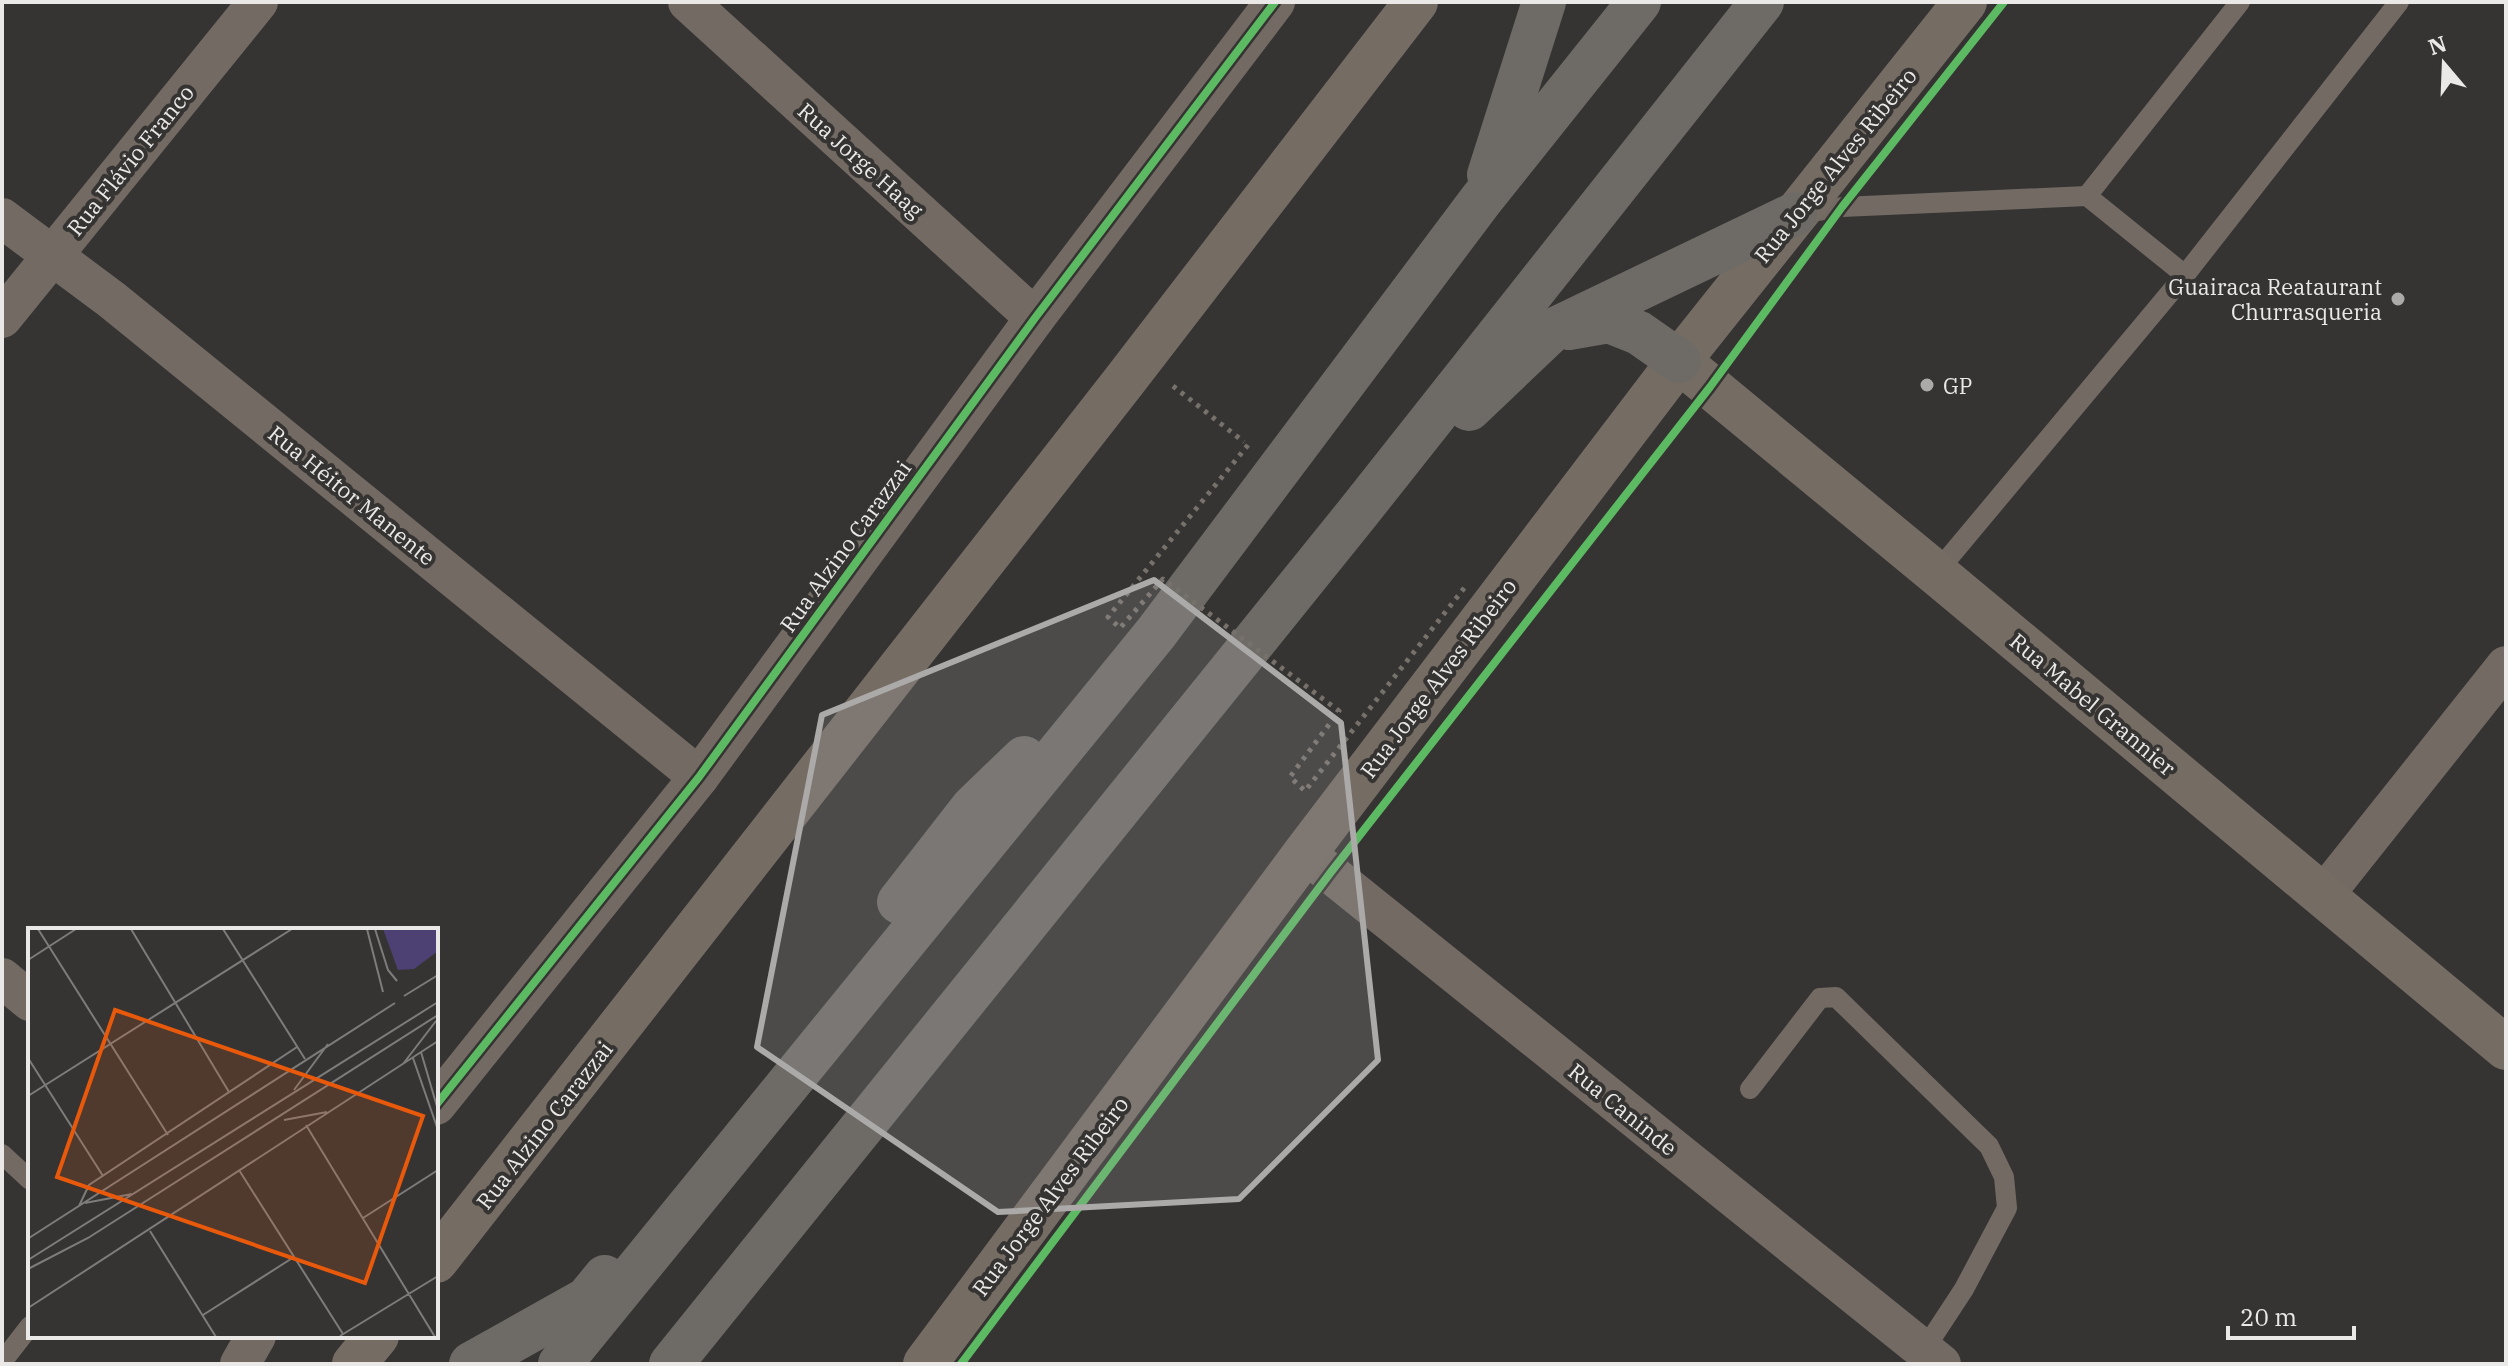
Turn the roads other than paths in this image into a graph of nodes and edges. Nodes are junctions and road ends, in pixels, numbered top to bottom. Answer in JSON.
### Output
{"nodes":[{"id":1,"x":258,"y":2,"type":"edge"},
{"id":2,"x":688,"y":2,"type":"edge"},
{"id":3,"x":1275,"y":2,"type":"edge"},
{"id":4,"x":1416,"y":2,"type":"edge"},
{"id":5,"x":1544,"y":2,"type":"edge"},
{"id":6,"x":1639,"y":2,"type":"edge"},
{"id":7,"x":1762,"y":2,"type":"edge"},
{"id":8,"x":1965,"y":2,"type":"edge"},
{"id":9,"x":2240,"y":2,"type":"edge"},
{"id":10,"x":2399,"y":2,"type":"edge"},
{"id":11,"x":2087,"y":196,"type":"junction"},
{"id":12,"x":1481,"y":200,"type":"junction"},
{"id":13,"x":1795,"y":214,"type":"junction"},
{"id":14,"x":2,"y":218,"type":"edge"},
{"id":15,"x":52,"y":255,"type":"junction"},
{"id":16,"x":2185,"y":275,"type":"junction"},
{"id":17,"x":2,"y":318,"type":"edge"},
{"id":18,"x":1035,"y":318,"type":"junction"},
{"id":19,"x":1551,"y":331,"type":"junction"},
{"id":20,"x":1679,"y":361,"type":"junction"},
{"id":21,"x":1356,"y":515,"type":"junction"},
{"id":22,"x":1936,"y":573,"type":"junction"},
{"id":23,"x":1156,"y":633,"type":"junction"},
{"id":24,"x":2506,"y":666,"type":"edge"},
{"id":25,"x":699,"y":777,"type":"junction"},
{"id":26,"x":1305,"y":853,"type":"junction"},
{"id":27,"x":2323,"y":896,"type":"junction"},
{"id":28,"x":2,"y":978,"type":"edge"},
{"id":29,"x":28,"y":999,"type":"edge"},
{"id":30,"x":2506,"y":1048,"type":"edge"},
{"id":31,"x":1750,"y":1089,"type":"dead end"},
{"id":32,"x":438,"y":1103,"type":"edge"},
{"id":33,"x":2,"y":1154,"type":"edge"},
{"id":34,"x":28,"y":1178,"type":"edge"},
{"id":35,"x":438,"y":1258,"type":"edge"},
{"id":36,"x":28,"y":1329,"type":"edge"},
{"id":37,"x":255,"y":1338,"type":"edge"},
{"id":38,"x":375,"y":1338,"type":"edge"},
{"id":39,"x":1926,"y":1359,"type":"edge"},
{"id":40,"x":2,"y":1362,"type":"edge"},
{"id":41,"x":240,"y":1364,"type":"edge"},
{"id":42,"x":354,"y":1364,"type":"edge"},
{"id":43,"x":471,"y":1364,"type":"edge"},
{"id":44,"x":560,"y":1364,"type":"edge"},
{"id":45,"x":671,"y":1364,"type":"edge"},
{"id":46,"x":925,"y":1364,"type":"edge"}],
"edges":[{"from":1,"to":15,"type":"street","name":"Rua Flávio Franco"},
{"from":2,"to":18,"type":"street","name":"Rua Jorge Haag"},
{"from":3,"to":18,"type":"street","name":"Rua Alzino Carazzai"},
{"from":4,"to":35,"type":"main road","name":"Rua Alzino Carazzai"},
{"from":5,"to":12,"type":"highway"},
{"from":6,"to":12,"type":"highway"},
{"from":7,"to":21,"type":"highway"},
{"from":8,"to":13,"type":"main road","name":"Rua Jorge Alves Ribeiro"},
{"from":9,"to":11,"type":"lane"},
{"from":10,"to":16,"type":"lane"},
{"from":11,"to":13,"type":"lane"},
{"from":11,"to":16,"type":"lane"},
{"from":12,"to":23,"type":"highway"},
{"from":13,"to":19,"type":"highway"},
{"from":13,"to":20,"type":"main road","name":"Rua Jorge Alves Ribeiro"},
{"from":14,"to":15,"type":"street","name":"Rua Héitor Manente"},
{"from":15,"to":17,"type":"street","name":"Rua Flávio Franco"},
{"from":15,"to":25,"type":"street","name":"Rua Héitor Manente"},
{"from":16,"to":22,"type":"lane"},
{"from":18,"to":25,"type":"street","name":"Rua Alzino Carazzai"},
{"from":19,"to":20,"type":"highway"},
{"from":19,"to":21,"type":"highway"},
{"from":20,"to":22,"type":"main road","name":"Rua Mabel Grannier"},
{"from":20,"to":26,"type":"main road","name":"Rua Jorge Alves Ribeiro"},
{"from":21,"to":45,"type":"highway"},
{"from":22,"to":27,"type":"main road","name":"Rua Mabel Grannier"},
{"from":23,"to":43,"type":"highway"},
{"from":23,"to":44,"type":"highway"},
{"from":24,"to":27,"type":"street"},
{"from":25,"to":32,"type":"street","name":"Rua Alzino Carazzai"},
{"from":26,"to":39,"type":"street","name":"Rua Caninde"},
{"from":26,"to":46,"type":"main road","name":"Rua Jorge Alves Ribeiro"},
{"from":27,"to":30,"type":"main road","name":"Rua Mabel Grannier"},
{"from":28,"to":29,"type":"street"},
{"from":31,"to":39,"type":"lane"},
{"from":33,"to":34,"type":"lane"},
{"from":36,"to":40,"type":"lane"},
{"from":37,"to":41,"type":"street"},
{"from":38,"to":42,"type":"main road"}]}
